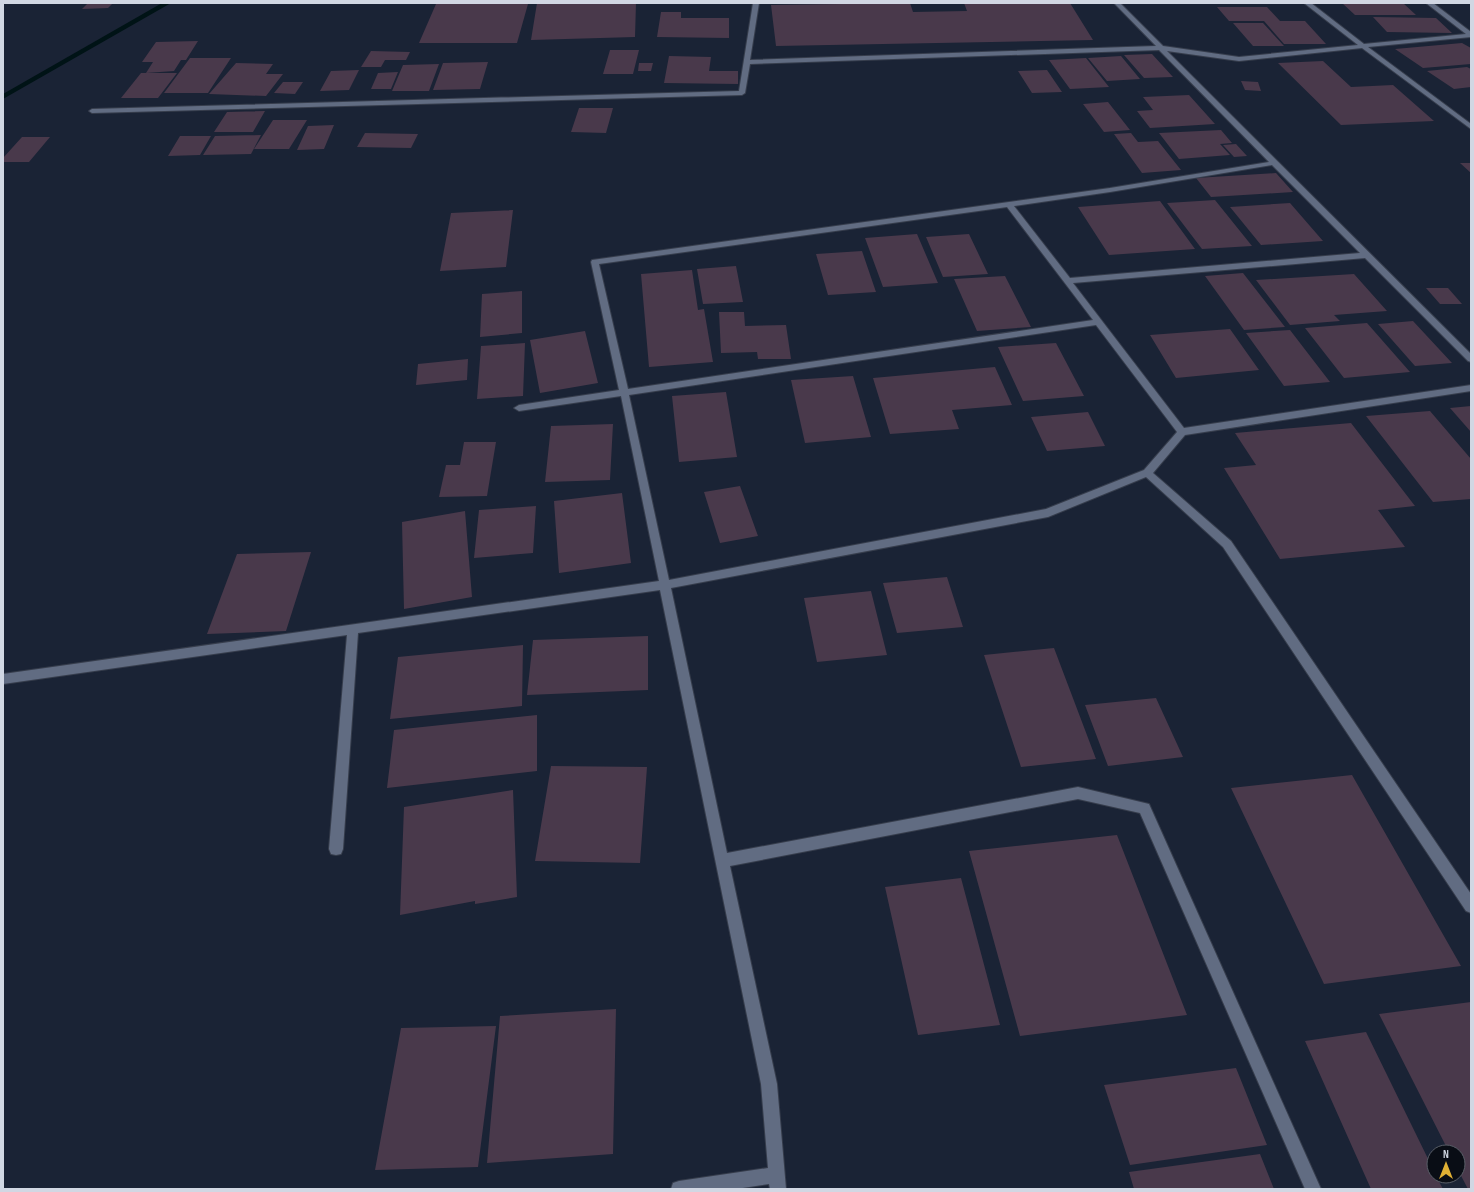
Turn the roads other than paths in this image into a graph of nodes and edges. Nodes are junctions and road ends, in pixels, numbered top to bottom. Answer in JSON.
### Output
{"nodes":[{"id":1,"x":756,"y":3,"type":"edge"},
{"id":2,"x":1117,"y":3,"type":"edge"},
{"id":3,"x":1306,"y":3,"type":"edge"},
{"id":4,"x":1429,"y":3,"type":"edge"},
{"id":5,"x":1471,"y":35,"type":"edge"},
{"id":6,"x":1363,"y":46,"type":"junction"},
{"id":7,"x":1161,"y":48,"type":"junction"},
{"id":8,"x":747,"y":62,"type":"junction"},
{"id":9,"x":92,"y":111,"type":"dead end"},
{"id":10,"x":1471,"y":127,"type":"edge"},
{"id":11,"x":1274,"y":162,"type":"junction"},
{"id":12,"x":1009,"y":204,"type":"junction"},
{"id":13,"x":1367,"y":255,"type":"junction"},
{"id":14,"x":1066,"y":281,"type":"junction"},
{"id":15,"x":1098,"y":322,"type":"junction"},
{"id":16,"x":1471,"y":359,"type":"edge"},
{"id":17,"x":1471,"y":388,"type":"edge"},
{"id":18,"x":624,"y":394,"type":"junction"},
{"id":19,"x":519,"y":408,"type":"dead end"},
{"id":20,"x":1182,"y":432,"type":"junction"},
{"id":21,"x":1147,"y":473,"type":"junction"},
{"id":22,"x":664,"y":585,"type":"junction"},
{"id":23,"x":353,"y":629,"type":"junction"},
{"id":24,"x":3,"y":679,"type":"edge"},
{"id":25,"x":336,"y":849,"type":"dead end"},
{"id":26,"x":722,"y":861,"type":"junction"},
{"id":27,"x":1471,"y":906,"type":"edge"},
{"id":28,"x":778,"y":1182,"type":"edge"},
{"id":29,"x":679,"y":1189,"type":"edge"},
{"id":30,"x":1313,"y":1189,"type":"edge"}],
"edges":[{"from":1,"to":8,"type":"street"},
{"from":2,"to":7,"type":"street"},
{"from":3,"to":6,"type":"street"},
{"from":4,"to":5,"type":"street"},
{"from":5,"to":6,"type":"street"},
{"from":6,"to":7,"type":"street"},
{"from":6,"to":10,"type":"street"},
{"from":7,"to":8,"type":"street"},
{"from":7,"to":11,"type":"street"},
{"from":8,"to":9,"type":"street"},
{"from":11,"to":12,"type":"street"},
{"from":11,"to":13,"type":"street"},
{"from":12,"to":14,"type":"street"},
{"from":12,"to":18,"type":"street"},
{"from":13,"to":14,"type":"street"},
{"from":13,"to":16,"type":"street"},
{"from":14,"to":15,"type":"street"},
{"from":15,"to":18,"type":"street"},
{"from":15,"to":20,"type":"street"},
{"from":17,"to":20,"type":"street"},
{"from":18,"to":19,"type":"street"},
{"from":18,"to":22,"type":"street"},
{"from":20,"to":21,"type":"street"},
{"from":21,"to":22,"type":"street"},
{"from":21,"to":27,"type":"street"},
{"from":22,"to":23,"type":"street"},
{"from":22,"to":26,"type":"street"},
{"from":23,"to":24,"type":"street"},
{"from":23,"to":25,"type":"street"},
{"from":26,"to":28,"type":"street"},
{"from":26,"to":30,"type":"street"},
{"from":28,"to":29,"type":"street"}]}
